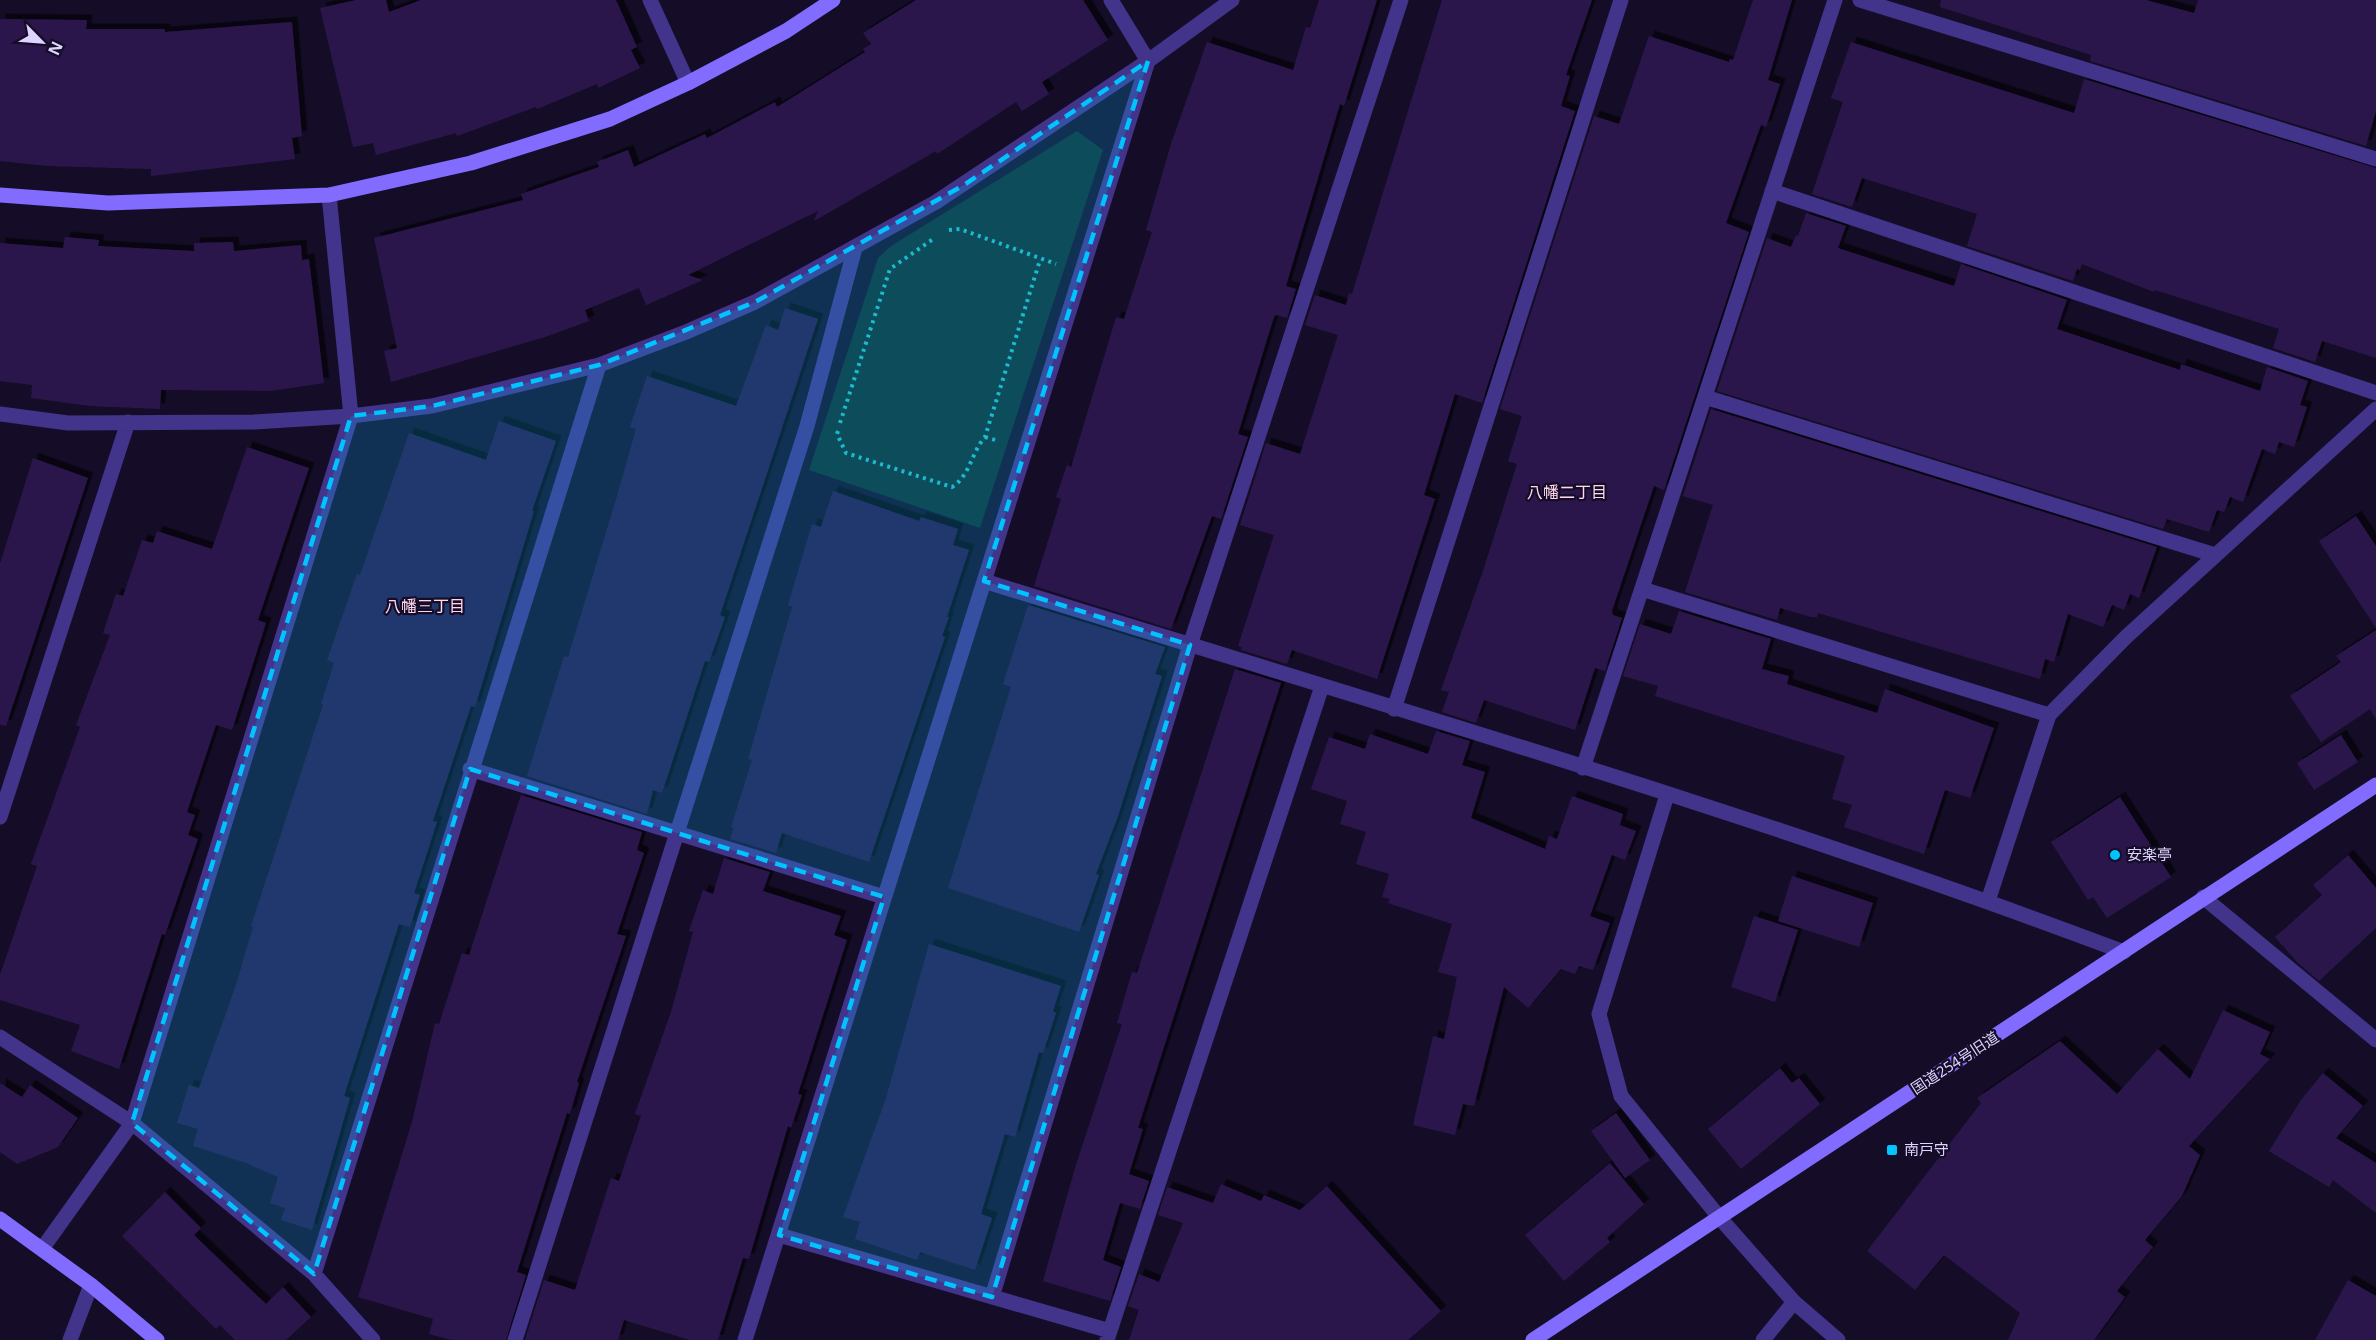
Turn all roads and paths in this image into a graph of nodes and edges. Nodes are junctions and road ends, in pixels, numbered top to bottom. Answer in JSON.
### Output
{"nodes":[{"id":1,"x":650,"y":0,"type":"edge"},
{"id":2,"x":833,"y":0,"type":"edge"},
{"id":3,"x":1111,"y":0,"type":"edge"},
{"id":4,"x":1232,"y":0,"type":"edge"},
{"id":5,"x":1401,"y":0,"type":"edge"},
{"id":6,"x":1621,"y":0,"type":"edge"},
{"id":7,"x":1835,"y":0,"type":"edge"},
{"id":8,"x":1860,"y":0,"type":"edge"},
{"id":9,"x":1148,"y":61,"type":"junction"},
{"id":10,"x":688,"y":83,"type":"junction"},
{"id":11,"x":2376,"y":159,"type":"edge"},
{"id":12,"x":1772,"y":191,"type":"junction"},
{"id":13,"x":0,"y":195,"type":"edge"},
{"id":14,"x":329,"y":195,"type":"junction"},
{"id":15,"x":947,"y":230,"type":"dead end"},
{"id":16,"x":938,"y":236,"type":"dead end"},
{"id":17,"x":855,"y":248,"type":"junction"},
{"id":18,"x":1040,"y":260,"type":"junction"},
{"id":19,"x":1082,"y":272,"type":"junction"},
{"id":20,"x":598,"y":365,"type":"junction"},
{"id":21,"x":2376,"y":393,"type":"edge"},
{"id":22,"x":1705,"y":397,"type":"junction"},
{"id":23,"x":2376,"y":409,"type":"edge"},
{"id":24,"x":0,"y":414,"type":"edge"},
{"id":25,"x":351,"y":416,"type":"junction"},
{"id":26,"x":128,"y":423,"type":"junction"},
{"id":27,"x":2215,"y":555,"type":"junction"},
{"id":28,"x":984,"y":581,"type":"junction"},
{"id":29,"x":1642,"y":589,"type":"junction"},
{"id":30,"x":1190,"y":645,"type":"junction"},
{"id":31,"x":1322,"y":686,"type":"junction"},
{"id":32,"x":1394,"y":709,"type":"junction"},
{"id":33,"x":2049,"y":715,"type":"junction"},
{"id":34,"x":1583,"y":768,"type":"junction"},
{"id":35,"x":470,"y":769,"type":"junction"},
{"id":36,"x":2376,"y":785,"type":"edge"},
{"id":37,"x":1667,"y":795,"type":"junction"},
{"id":38,"x":0,"y":817,"type":"edge"},
{"id":39,"x":676,"y":833,"type":"junction"},
{"id":40,"x":884,"y":897,"type":"junction"},
{"id":41,"x":2203,"y":897,"type":"junction"},
{"id":42,"x":1988,"y":900,"type":"junction"},
{"id":43,"x":2124,"y":952,"type":"junction"},
{"id":44,"x":0,"y":1037,"type":"edge"},
{"id":45,"x":2376,"y":1040,"type":"edge"},
{"id":46,"x":132,"y":1123,"type":"junction"},
{"id":47,"x":1719,"y":1217,"type":"junction"},
{"id":48,"x":0,"y":1219,"type":"edge"},
{"id":49,"x":779,"y":1235,"type":"junction"},
{"id":50,"x":42,"y":1249,"type":"junction"},
{"id":51,"x":314,"y":1274,"type":"junction"},
{"id":52,"x":91,"y":1285,"type":"junction"},
{"id":53,"x":992,"y":1297,"type":"junction"},
{"id":54,"x":1794,"y":1302,"type":"junction"},
{"id":55,"x":1108,"y":1335,"type":"edge"},
{"id":56,"x":70,"y":1340,"type":"edge"},
{"id":57,"x":156,"y":1340,"type":"edge"},
{"id":58,"x":373,"y":1340,"type":"edge"},
{"id":59,"x":515,"y":1340,"type":"edge"},
{"id":60,"x":745,"y":1340,"type":"edge"},
{"id":61,"x":1533,"y":1340,"type":"edge"},
{"id":62,"x":1763,"y":1340,"type":"edge"},
{"id":63,"x":1838,"y":1340,"type":"edge"}],
"edges":[{"from":1,"to":10,"type":"street"},
{"from":2,"to":10,"type":"street"},
{"from":3,"to":9,"type":"street"},
{"from":4,"to":9,"type":"street"},
{"from":5,"to":30,"type":"street"},
{"from":6,"to":32,"type":"street"},
{"from":7,"to":12,"type":"street"},
{"from":8,"to":11,"type":"street"},
{"from":9,"to":17,"type":"street"},
{"from":9,"to":19,"type":"street"},
{"from":10,"to":14,"type":"street"},
{"from":12,"to":21,"type":"street"},
{"from":12,"to":22,"type":"street"},
{"from":13,"to":14,"type":"street"},
{"from":14,"to":25,"type":"street"},
{"from":15,"to":18,"type":"path"},
{"from":16,"to":18,"type":"path"},
{"from":17,"to":20,"type":"street"},
{"from":17,"to":39,"type":"street"},
{"from":18,"to":19,"type":"path"},
{"from":19,"to":28,"type":"street"},
{"from":20,"to":25,"type":"street"},
{"from":20,"to":35,"type":"street"},
{"from":22,"to":27,"type":"street"},
{"from":22,"to":29,"type":"street"},
{"from":23,"to":27,"type":"street"},
{"from":24,"to":26,"type":"street"},
{"from":25,"to":26,"type":"street"},
{"from":25,"to":46,"type":"street"},
{"from":26,"to":38,"type":"street"},
{"from":27,"to":33,"type":"street"},
{"from":28,"to":30,"type":"street"},
{"from":28,"to":40,"type":"street"},
{"from":29,"to":33,"type":"street"},
{"from":29,"to":34,"type":"street"},
{"from":30,"to":31,"type":"street"},
{"from":30,"to":53,"type":"street"},
{"from":31,"to":32,"type":"street"},
{"from":31,"to":55,"type":"street"},
{"from":32,"to":34,"type":"street"},
{"from":33,"to":42,"type":"street"},
{"from":34,"to":37,"type":"street"},
{"from":35,"to":39,"type":"street"},
{"from":35,"to":51,"type":"street"},
{"from":36,"to":41,"type":"street","name":"国道254号旧道"},
{"from":37,"to":42,"type":"street"},
{"from":37,"to":47,"type":"street"},
{"from":39,"to":40,"type":"street"},
{"from":39,"to":59,"type":"street"},
{"from":40,"to":49,"type":"street"},
{"from":41,"to":43,"type":"street","name":"国道254号旧道"},
{"from":41,"to":45,"type":"street"},
{"from":42,"to":43,"type":"street"},
{"from":43,"to":47,"type":"street","name":"国道254号旧道"},
{"from":44,"to":46,"type":"street"},
{"from":46,"to":50,"type":"street"},
{"from":46,"to":51,"type":"street"},
{"from":47,"to":54,"type":"street"},
{"from":47,"to":61,"type":"street","name":"国道254号旧道"},
{"from":48,"to":50,"type":"street"},
{"from":49,"to":53,"type":"street"},
{"from":49,"to":60,"type":"street"},
{"from":50,"to":52,"type":"street"},
{"from":51,"to":58,"type":"street"},
{"from":52,"to":56,"type":"street"},
{"from":52,"to":57,"type":"street"},
{"from":53,"to":55,"type":"street"},
{"from":54,"to":62,"type":"street"},
{"from":54,"to":63,"type":"street"}]}
